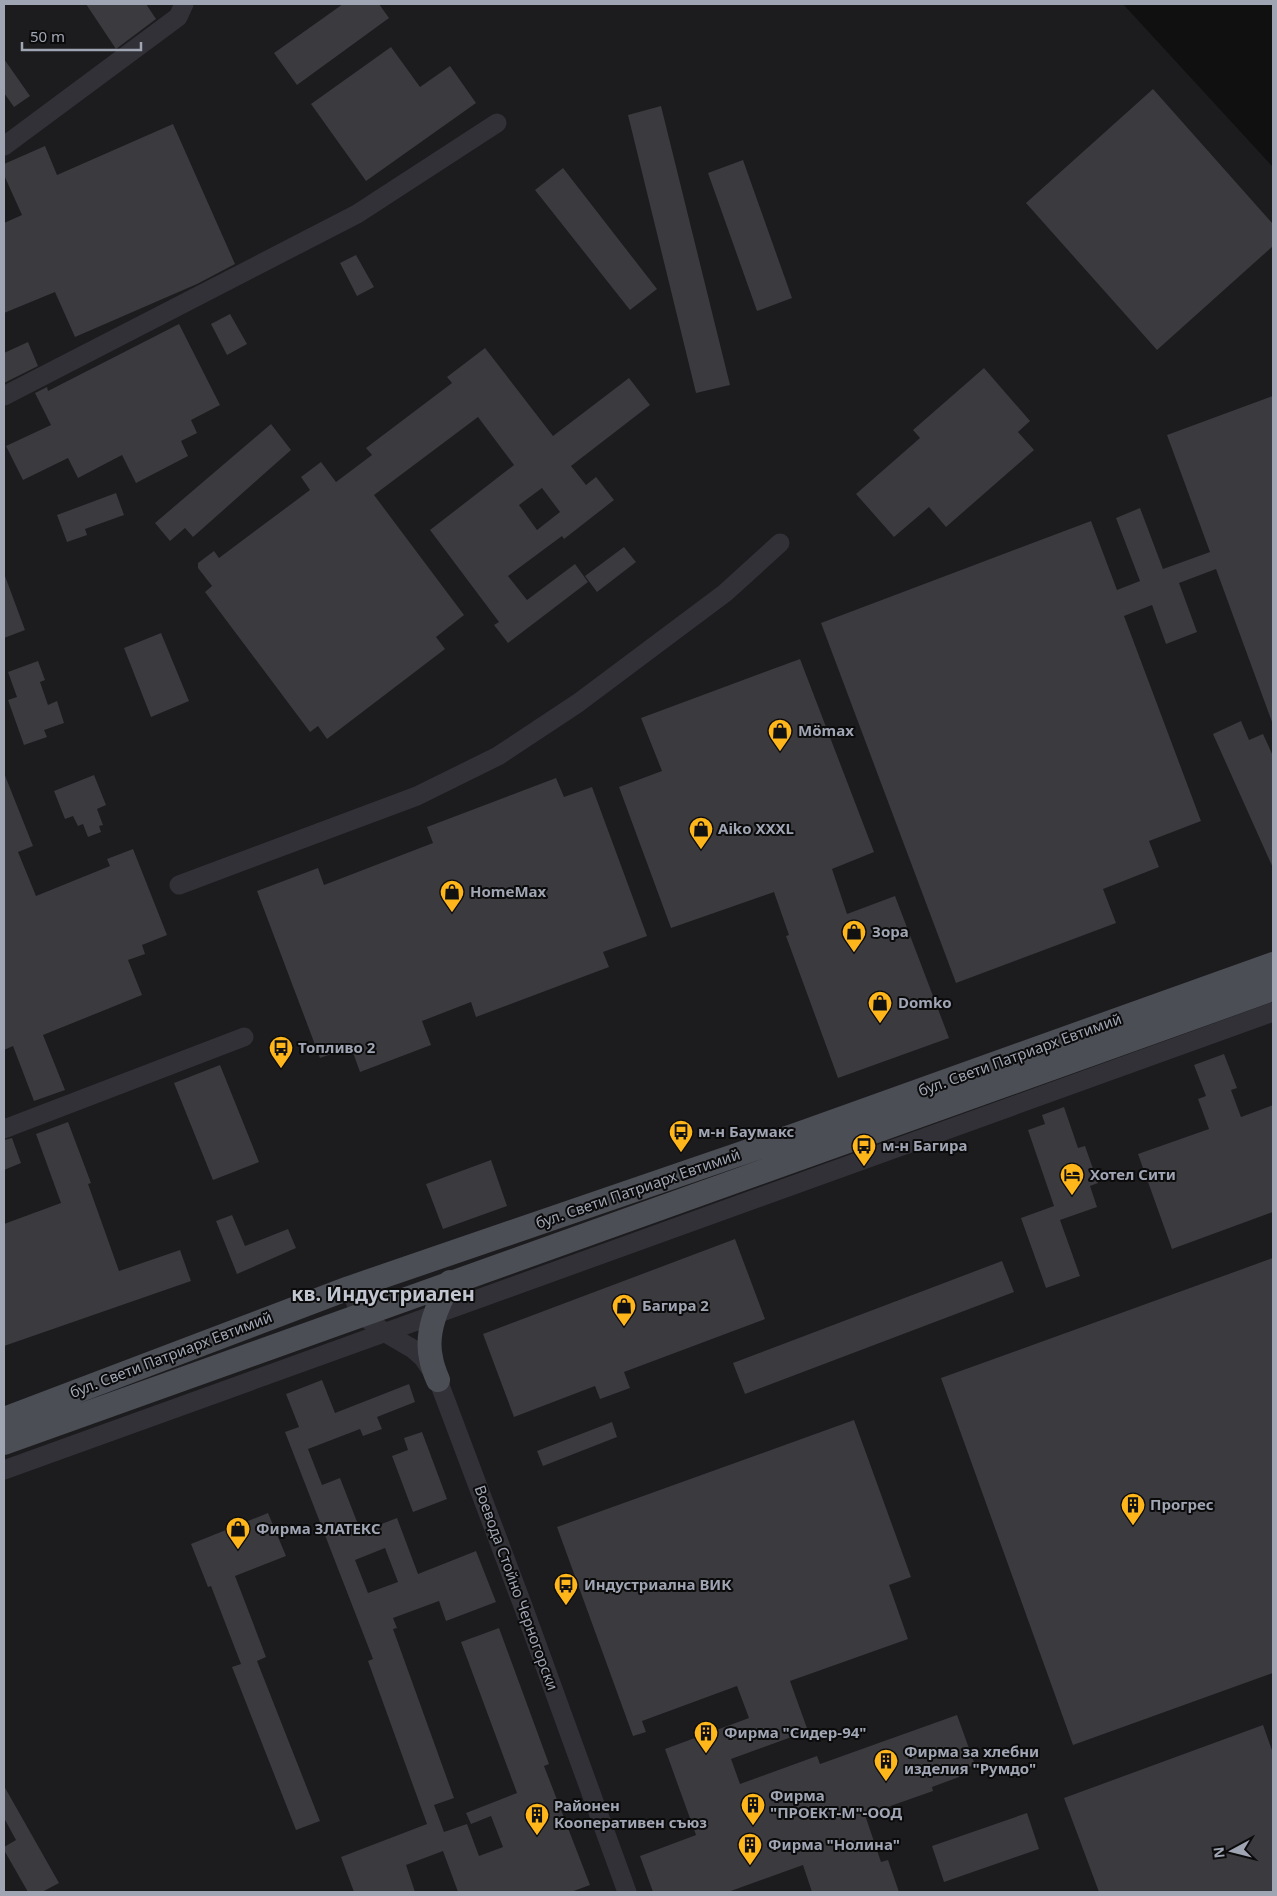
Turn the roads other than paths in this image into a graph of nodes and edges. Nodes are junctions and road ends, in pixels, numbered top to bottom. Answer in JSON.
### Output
{"nodes":[{"id":1,"x":184,"y":4,"type":"edge"},
{"id":2,"x":497,"y":123,"type":"dead end"},
{"id":3,"x":4,"y":146,"type":"edge"},
{"id":4,"x":4,"y":396,"type":"edge"},
{"id":5,"x":780,"y":543,"type":"dead end"},
{"id":6,"x":180,"y":885,"type":"dead end"},
{"id":7,"x":1273,"y":964,"type":"edge"},
{"id":8,"x":1273,"y":989,"type":"edge"},
{"id":9,"x":1273,"y":1012,"type":"edge"},
{"id":10,"x":244,"y":1037,"type":"dead end"},
{"id":11,"x":4,"y":1129,"type":"edge"},
{"id":12,"x":450,"y":1282,"type":"junction"},
{"id":13,"x":349,"y":1288,"type":"junction"},
{"id":14,"x":436,"y":1313,"type":"junction"},
{"id":15,"x":361,"y":1314,"type":"junction"},
{"id":16,"x":384,"y":1332,"type":"junction"},
{"id":17,"x":438,"y":1380,"type":"junction"},
{"id":18,"x":4,"y":1419,"type":"edge"},
{"id":19,"x":4,"y":1443,"type":"edge"},
{"id":20,"x":4,"y":1470,"type":"edge"},
{"id":21,"x":627,"y":1892,"type":"edge"}],
"edges":[{"from":1,"to":3,"type":"street"},
{"from":2,"to":4,"type":"street"},
{"from":5,"to":6,"type":"street"},
{"from":7,"to":13,"type":"main road","name":"бул. Свети Патриарх Евтимий"},
{"from":8,"to":12,"type":"main road","name":"бул. Свети Патриарх Евтимий"},
{"from":9,"to":14,"type":"street"},
{"from":10,"to":11,"type":"street"},
{"from":12,"to":14,"type":"main road"},
{"from":12,"to":15,"type":"main road","name":"бул. Свети Патриарх Евтимий"},
{"from":13,"to":15,"type":"street"},
{"from":13,"to":18,"type":"main road","name":"бул. Свети Патриарх Евтимий"},
{"from":14,"to":16,"type":"street"},
{"from":14,"to":17,"type":"main road"},
{"from":15,"to":16,"type":"street","name":"Воевода Стойно Черногорски"},
{"from":15,"to":19,"type":"main road","name":"бул. Свети Патриарх Евтимий"},
{"from":16,"to":17,"type":"street","name":"Воевода Стойно Черногорски"},
{"from":16,"to":20,"type":"street"},
{"from":17,"to":21,"type":"street","name":"Воевода Стойно Черногорски"}]}
